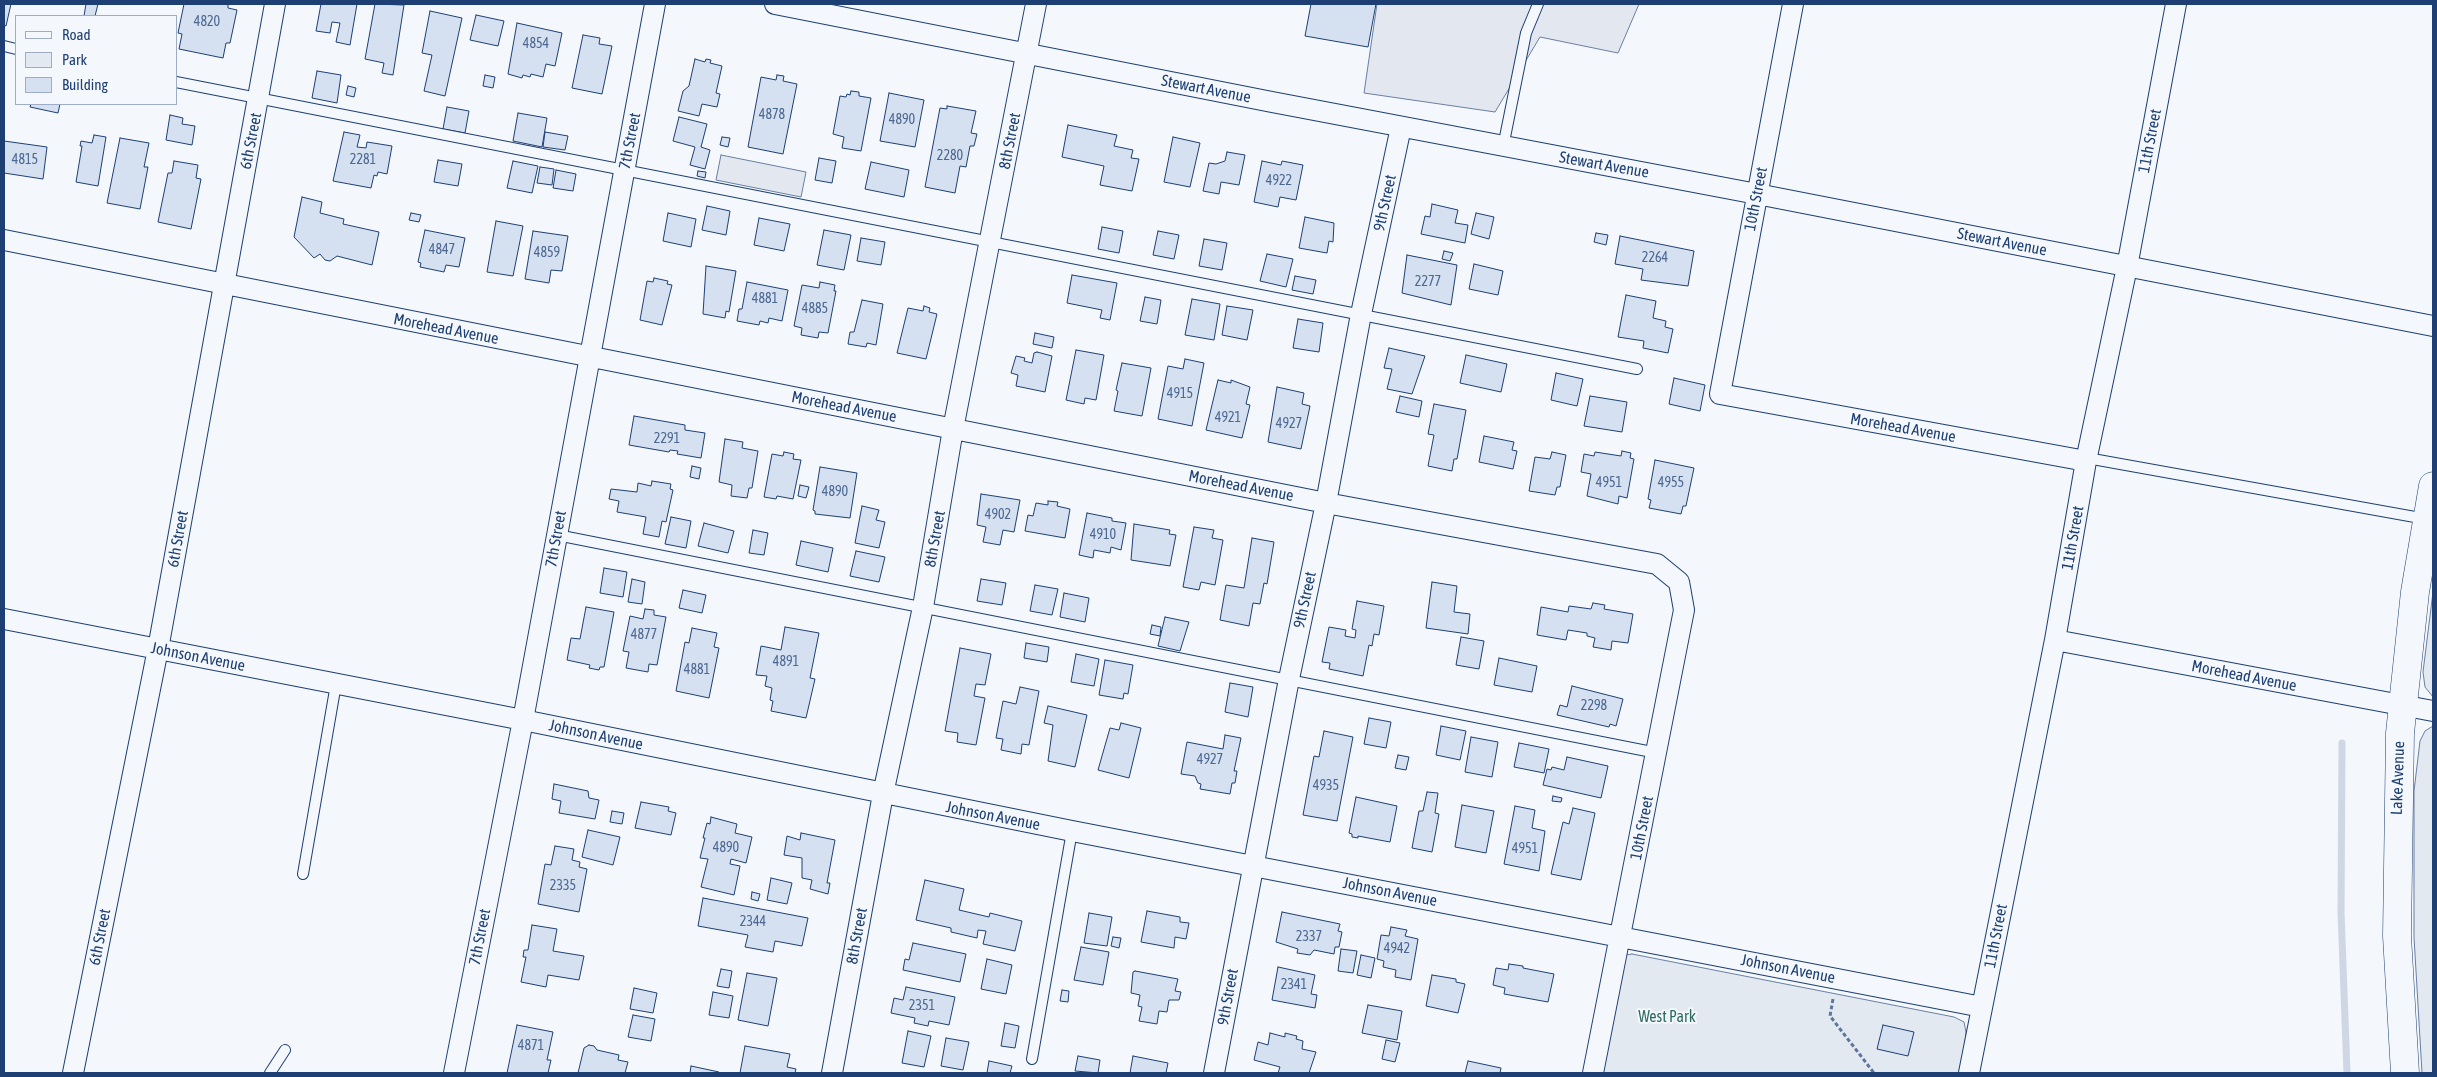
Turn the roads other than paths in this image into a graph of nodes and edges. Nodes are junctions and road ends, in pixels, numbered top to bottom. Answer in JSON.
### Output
{"nodes":[{"id":1,"x":275,"y":4,"type":"edge"},
{"id":2,"x":656,"y":4,"type":"edge"},
{"id":3,"x":775,"y":4,"type":"edge"},
{"id":4,"x":1036,"y":4,"type":"edge"},
{"id":5,"x":1538,"y":4,"type":"edge"},
{"id":6,"x":1793,"y":4,"type":"edge"},
{"id":7,"x":2176,"y":4,"type":"edge"},
{"id":8,"x":1027,"y":54,"type":"junction"},
{"id":9,"x":178,"y":82,"type":"edge"},
{"id":10,"x":259,"y":100,"type":"junction"},
{"id":11,"x":1401,"y":127,"type":"junction"},
{"id":12,"x":1503,"y":147,"type":"junction"},
{"id":13,"x":624,"y":171,"type":"junction"},
{"id":14,"x":1757,"y":194,"type":"junction"},
{"id":15,"x":4,"y":240,"type":"edge"},
{"id":16,"x":990,"y":242,"type":"junction"},
{"id":17,"x":2127,"y":267,"type":"junction"},
{"id":18,"x":224,"y":286,"type":"junction"},
{"id":19,"x":1361,"y":314,"type":"junction"},
{"id":20,"x":2433,"y":326,"type":"edge"},
{"id":21,"x":589,"y":356,"type":"junction"},
{"id":22,"x":1637,"y":369,"type":"dead end"},
{"id":23,"x":1720,"y":394,"type":"joint"},
{"id":24,"x":953,"y":429,"type":"junction"},
{"id":25,"x":2086,"y":459,"type":"junction"},
{"id":26,"x":2433,"y":486,"type":"edge"},
{"id":27,"x":1326,"y":503,"type":"junction"},
{"id":28,"x":2427,"y":520,"type":"junction"},
{"id":29,"x":557,"y":535,"type":"junction"},
{"id":30,"x":1679,"y":582,"type":"joint"},
{"id":31,"x":923,"y":607,"type":"junction"},
{"id":32,"x":4,"y":619,"type":"edge"},
{"id":33,"x":2055,"y":640,"type":"junction"},
{"id":34,"x":158,"y":650,"type":"junction"},
{"id":35,"x":1289,"y":679,"type":"junction"},
{"id":36,"x":336,"y":684,"type":"junction"},
{"id":37,"x":2402,"y":706,"type":"junction"},
{"id":38,"x":2433,"y":711,"type":"edge"},
{"id":39,"x":523,"y":720,"type":"junction"},
{"id":40,"x":1657,"y":753,"type":"junction"},
{"id":41,"x":883,"y":794,"type":"junction"},
{"id":42,"x":1072,"y":831,"type":"junction"},
{"id":43,"x":1252,"y":866,"type":"junction"},
{"id":44,"x":303,"y":874,"type":"dead end"},
{"id":45,"x":1620,"y":936,"type":"junction"},
{"id":46,"x":1982,"y":1007,"type":"junction"},
{"id":47,"x":285,"y":1050,"type":"dead end"},
{"id":48,"x":1973,"y":1053,"type":"junction"},
{"id":49,"x":1032,"y":1059,"type":"dead end"},
{"id":50,"x":73,"y":1073,"type":"edge"},
{"id":51,"x":270,"y":1073,"type":"edge"},
{"id":52,"x":454,"y":1073,"type":"edge"},
{"id":53,"x":832,"y":1073,"type":"edge"},
{"id":54,"x":1214,"y":1073,"type":"edge"},
{"id":55,"x":1593,"y":1073,"type":"edge"},
{"id":56,"x":1969,"y":1073,"type":"edge"},
{"id":57,"x":1985,"y":1073,"type":"edge"},
{"id":58,"x":2405,"y":1073,"type":"edge"}],
"edges":[{"from":1,"to":10,"type":"street","name":"6th Street"},
{"from":2,"to":13,"type":"street","name":"7th Street"},
{"from":3,"to":8,"type":"street","name":"Stewart Avenue"},
{"from":4,"to":8,"type":"street","name":"8th Street"},
{"from":5,"to":12,"type":"lane"},
{"from":6,"to":14,"type":"street","name":"10th Street"},
{"from":7,"to":17,"type":"street","name":"11th Street"},
{"from":8,"to":11,"type":"street","name":"Stewart Avenue"},
{"from":8,"to":16,"type":"street","name":"8th Street"},
{"from":9,"to":10,"type":"lane"},
{"from":10,"to":13,"type":"lane"},
{"from":10,"to":18,"type":"street","name":"6th Street"},
{"from":11,"to":12,"type":"street","name":"Stewart Avenue"},
{"from":11,"to":19,"type":"street","name":"9th Street"},
{"from":12,"to":14,"type":"street","name":"Stewart Avenue"},
{"from":13,"to":16,"type":"lane"},
{"from":13,"to":21,"type":"street","name":"7th Street"},
{"from":14,"to":17,"type":"street","name":"Stewart Avenue"},
{"from":14,"to":23,"type":"street","name":"10th Street"},
{"from":15,"to":18,"type":"street","name":"Morehead Avenue"},
{"from":16,"to":19,"type":"lane"},
{"from":16,"to":24,"type":"street","name":"8th Street"},
{"from":17,"to":20,"type":"street","name":"Stewart Avenue"},
{"from":17,"to":25,"type":"street","name":"11th Street"},
{"from":18,"to":21,"type":"street","name":"Morehead Avenue"},
{"from":18,"to":34,"type":"street","name":"6th Street"},
{"from":19,"to":22,"type":"lane"},
{"from":19,"to":27,"type":"street","name":"9th Street"},
{"from":21,"to":24,"type":"street","name":"Morehead Avenue"},
{"from":21,"to":29,"type":"street","name":"7th Street"},
{"from":23,"to":25,"type":"street","name":"Morehead Avenue"},
{"from":24,"to":27,"type":"street","name":"Morehead Avenue"},
{"from":24,"to":31,"type":"street","name":"8th Street"},
{"from":25,"to":28,"type":"lane"},
{"from":25,"to":33,"type":"street","name":"11th Street"},
{"from":26,"to":28,"type":"main road","name":"Lake Avenue"},
{"from":27,"to":30,"type":"street","name":"Morehead Avenue"},
{"from":27,"to":35,"type":"street","name":"9th Street"},
{"from":28,"to":37,"type":"main road","name":"Lake Avenue"},
{"from":29,"to":31,"type":"lane"},
{"from":29,"to":39,"type":"street","name":"7th Street"},
{"from":30,"to":40,"type":"street","name":"10th Street"},
{"from":31,"to":35,"type":"lane"},
{"from":31,"to":41,"type":"street","name":"8th Street"},
{"from":32,"to":34,"type":"street","name":"Johnson Avenue"},
{"from":33,"to":37,"type":"street","name":"Morehead Avenue"},
{"from":33,"to":46,"type":"street","name":"11th Street"},
{"from":34,"to":36,"type":"street","name":"Johnson Avenue"},
{"from":34,"to":50,"type":"street","name":"6th Street"},
{"from":35,"to":40,"type":"lane"},
{"from":35,"to":43,"type":"street","name":"9th Street"},
{"from":36,"to":39,"type":"street","name":"Johnson Avenue"},
{"from":36,"to":44,"type":"lane"},
{"from":37,"to":38,"type":"street","name":"Morehead Avenue"},
{"from":37,"to":58,"type":"main road","name":"Lake Avenue"},
{"from":39,"to":41,"type":"street","name":"Johnson Avenue"},
{"from":39,"to":52,"type":"street","name":"7th Street"},
{"from":40,"to":45,"type":"street","name":"10th Street"},
{"from":41,"to":42,"type":"street","name":"Johnson Avenue"},
{"from":41,"to":53,"type":"street","name":"8th Street"},
{"from":42,"to":43,"type":"street","name":"Johnson Avenue"},
{"from":42,"to":49,"type":"lane"},
{"from":43,"to":45,"type":"street","name":"Johnson Avenue"},
{"from":43,"to":54,"type":"street","name":"9th Street"},
{"from":45,"to":46,"type":"street","name":"Johnson Avenue"},
{"from":45,"to":55,"type":"street","name":"10th Street"},
{"from":46,"to":48,"type":"street","name":"11th Street"},
{"from":47,"to":51,"type":"lane"},
{"from":48,"to":56,"type":"street","name":"11th Street"},
{"from":48,"to":57,"type":"street"}]}
